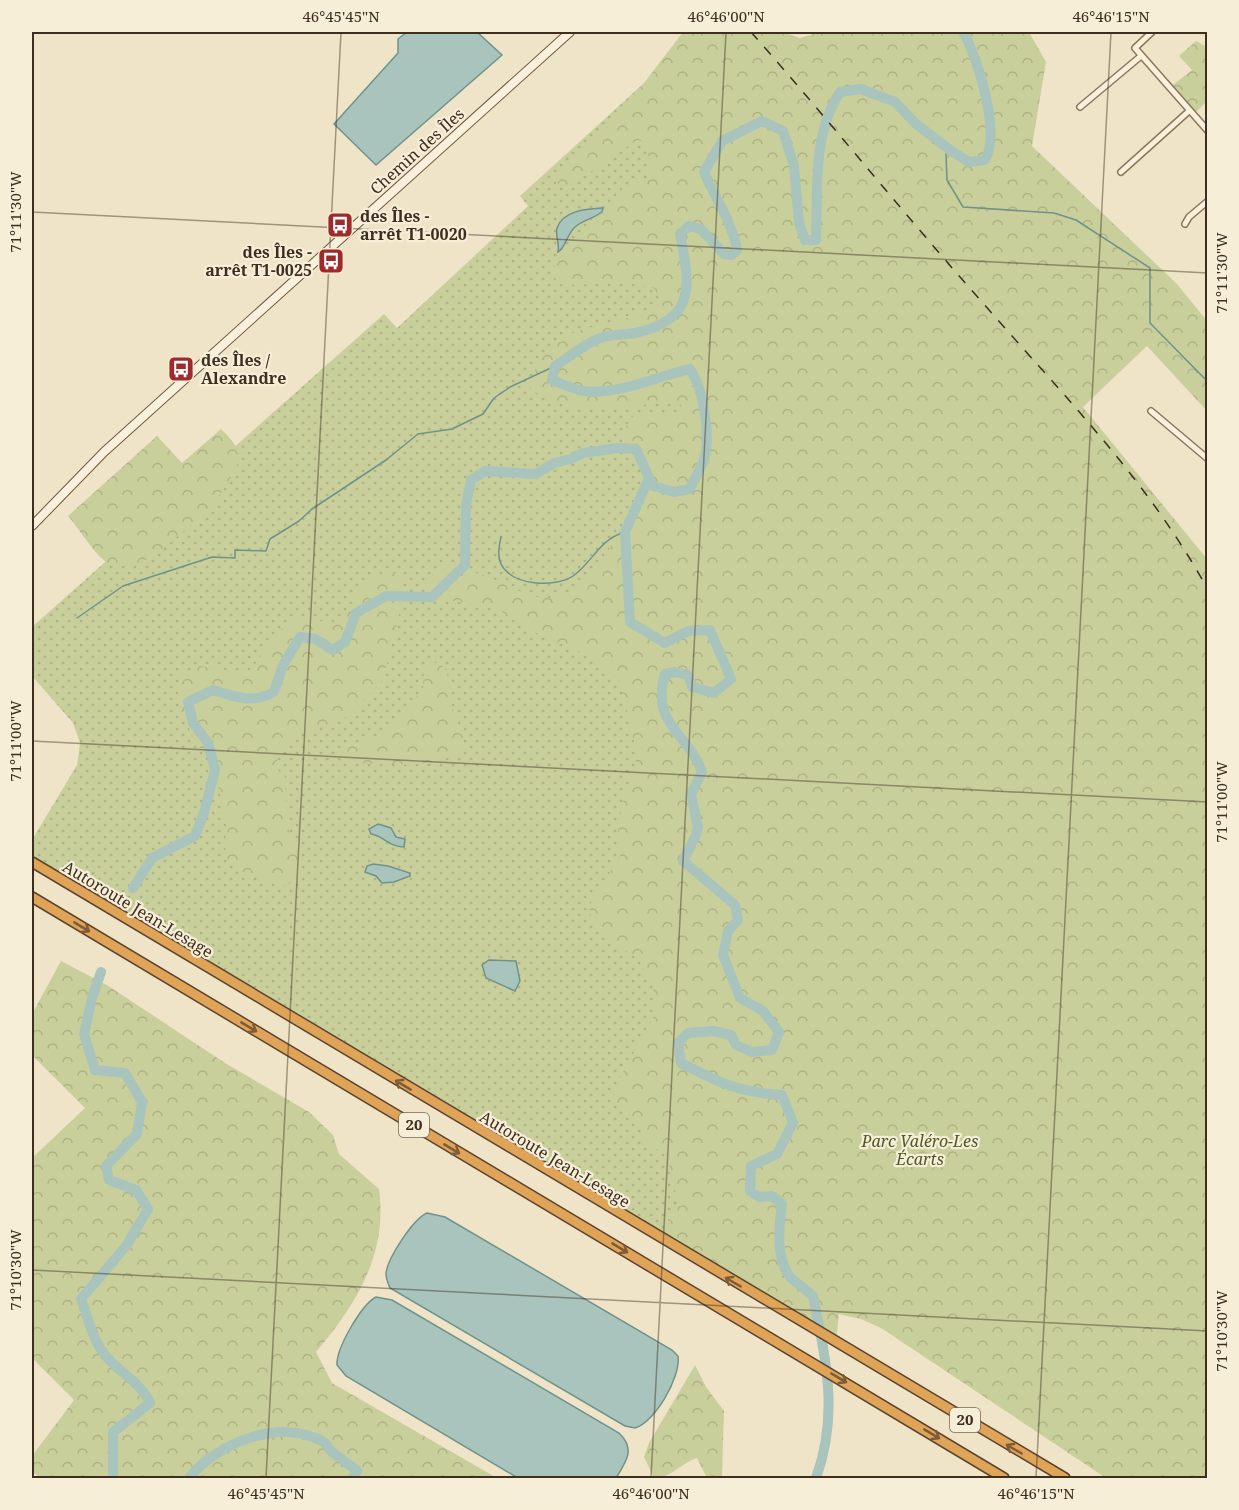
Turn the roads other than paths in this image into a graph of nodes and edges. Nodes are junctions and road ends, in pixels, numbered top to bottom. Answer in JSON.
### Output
{"nodes":[{"id":1,"x":570,"y":32,"type":"edge"},
{"id":2,"x":1152,"y":32,"type":"edge"},
{"id":3,"x":1141,"y":56,"type":"junction"},
{"id":4,"x":1080,"y":107,"type":"dead end"},
{"id":5,"x":1189,"y":111,"type":"junction"},
{"id":6,"x":1208,"y":131,"type":"edge"},
{"id":7,"x":1121,"y":172,"type":"dead end"},
{"id":8,"x":1208,"y":201,"type":"edge"},
{"id":9,"x":1185,"y":224,"type":"dead end"},
{"id":10,"x":1150,"y":411,"type":"dead end"},
{"id":11,"x":1208,"y":459,"type":"edge"},
{"id":12,"x":44,"y":511,"type":"junction"},
{"id":13,"x":32,"y":520,"type":"edge"},
{"id":14,"x":32,"y":526,"type":"edge"},
{"id":15,"x":32,"y":862,"type":"edge"},
{"id":16,"x":32,"y":897,"type":"edge"},
{"id":17,"x":1004,"y":1479,"type":"edge"},
{"id":18,"x":1065,"y":1479,"type":"edge"}],
"edges":[{"from":1,"to":12,"type":"main road","name":"Chemin des Îles"},
{"from":2,"to":3,"type":"street"},
{"from":3,"to":4,"type":"street"},
{"from":3,"to":5,"type":"street"},
{"from":5,"to":6,"type":"street"},
{"from":5,"to":7,"type":"street"},
{"from":8,"to":9,"type":"street"},
{"from":10,"to":11,"type":"street"},
{"from":12,"to":13,"type":"main road","name":"Chemin des Îles"},
{"from":12,"to":14,"type":"main road","name":"Chemin des Îles"},
{"from":18,"to":15,"type":"highway","name":"Autoroute Jean-Lesage","number":"20","one_way":true},
{"from":16,"to":17,"type":"highway","number":"20","one_way":true}]}
